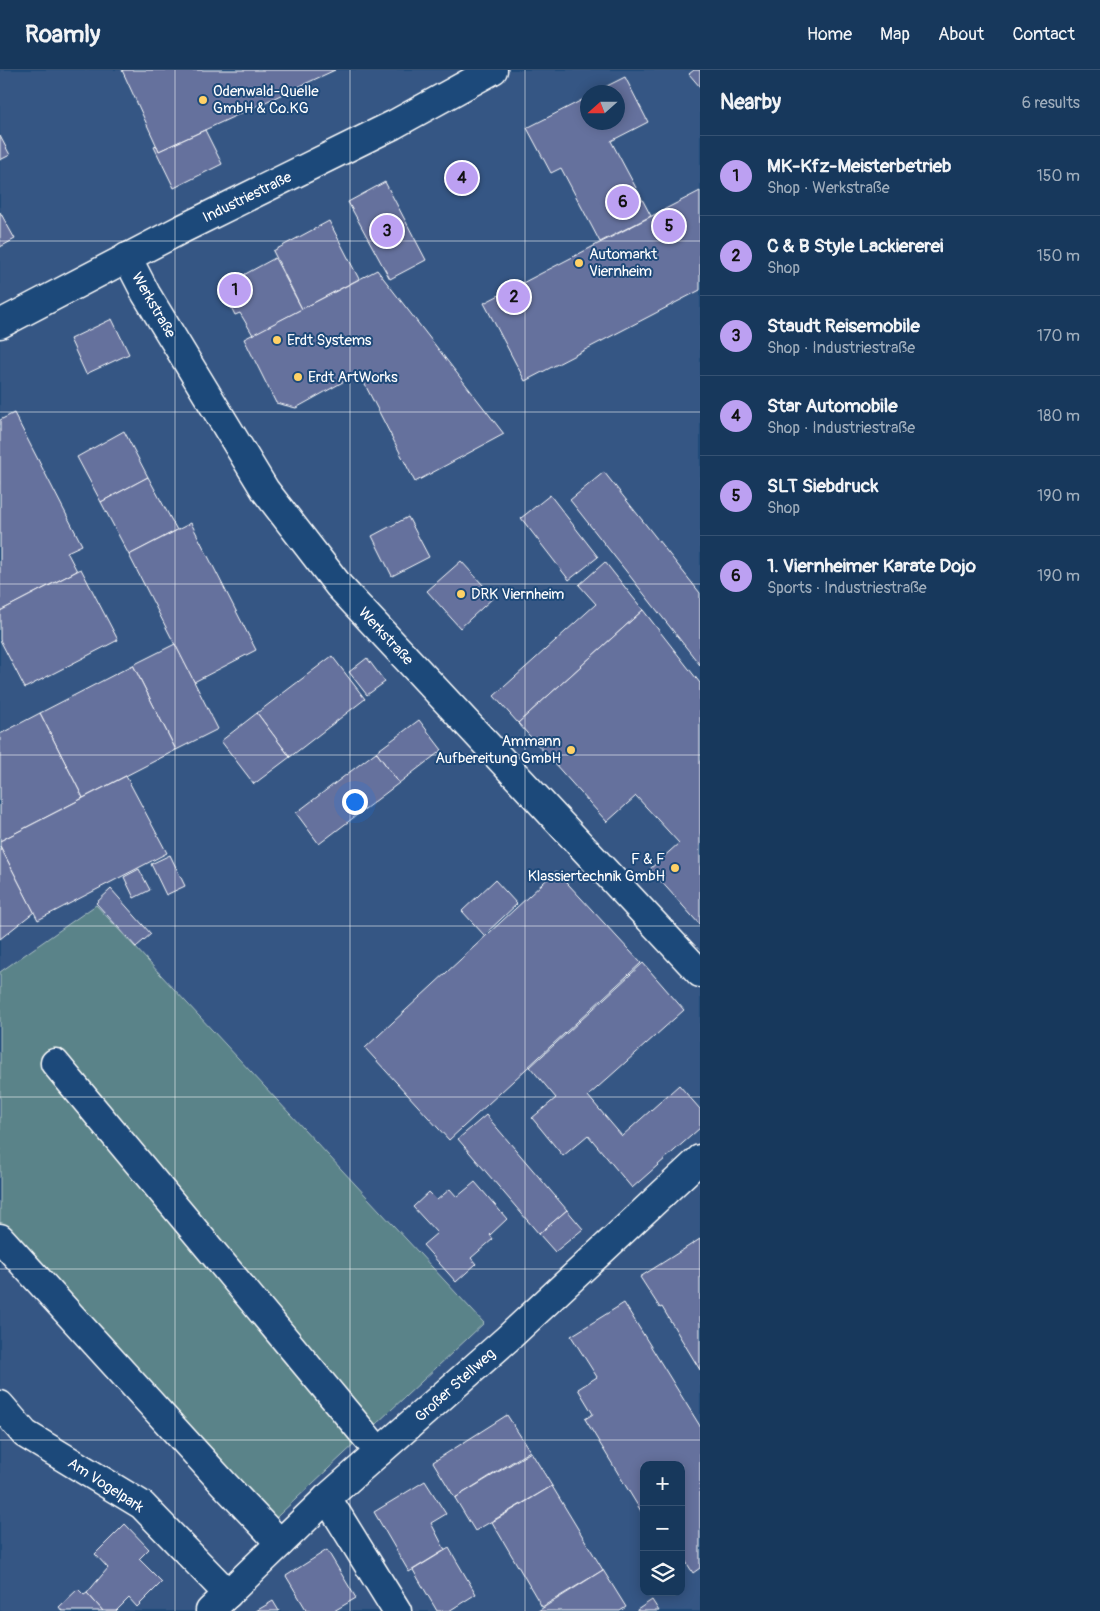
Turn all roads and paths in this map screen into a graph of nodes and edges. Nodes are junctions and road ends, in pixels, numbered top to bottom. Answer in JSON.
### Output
{"nodes":[{"id":1,"x":493,"y":70,"type":"edge"},
{"id":2,"x":127,"y":257,"type":"junction"},
{"id":3,"x":0,"y":324,"type":"edge"},
{"id":4,"x":700,"y":973,"type":"edge"},
{"id":5,"x":55,"y":1063,"type":"dead end"},
{"id":6,"x":700,"y":1159,"type":"edge"},
{"id":7,"x":0,"y":1238,"type":"edge"},
{"id":8,"x":0,"y":1405,"type":"edge"},
{"id":9,"x":379,"y":1452,"type":"junction"},
{"id":10,"x":327,"y":1498,"type":"junction"},
{"id":11,"x":280,"y":1543,"type":"junction"},
{"id":12,"x":219,"y":1603,"type":"edge"},
{"id":13,"x":397,"y":1611,"type":"edge"}],
"edges":[{"from":1,"to":2,"type":"street","name":"Industriestraße"},
{"from":2,"to":3,"type":"street","name":"Industriestraße"},
{"from":2,"to":4,"type":"street","name":"Werkstraße"},
{"from":5,"to":9,"type":"street"},
{"from":6,"to":9,"type":"street","name":"Großer Stellweg"},
{"from":7,"to":11,"type":"street"},
{"from":8,"to":12,"type":"street","name":"Am Vogelpark"},
{"from":9,"to":10,"type":"street","name":"Großer Stellweg"},
{"from":10,"to":11,"type":"street","name":"Großer Stellweg"},
{"from":10,"to":13,"type":"street"},
{"from":11,"to":12,"type":"street","name":"Großer Stellweg"}]}
